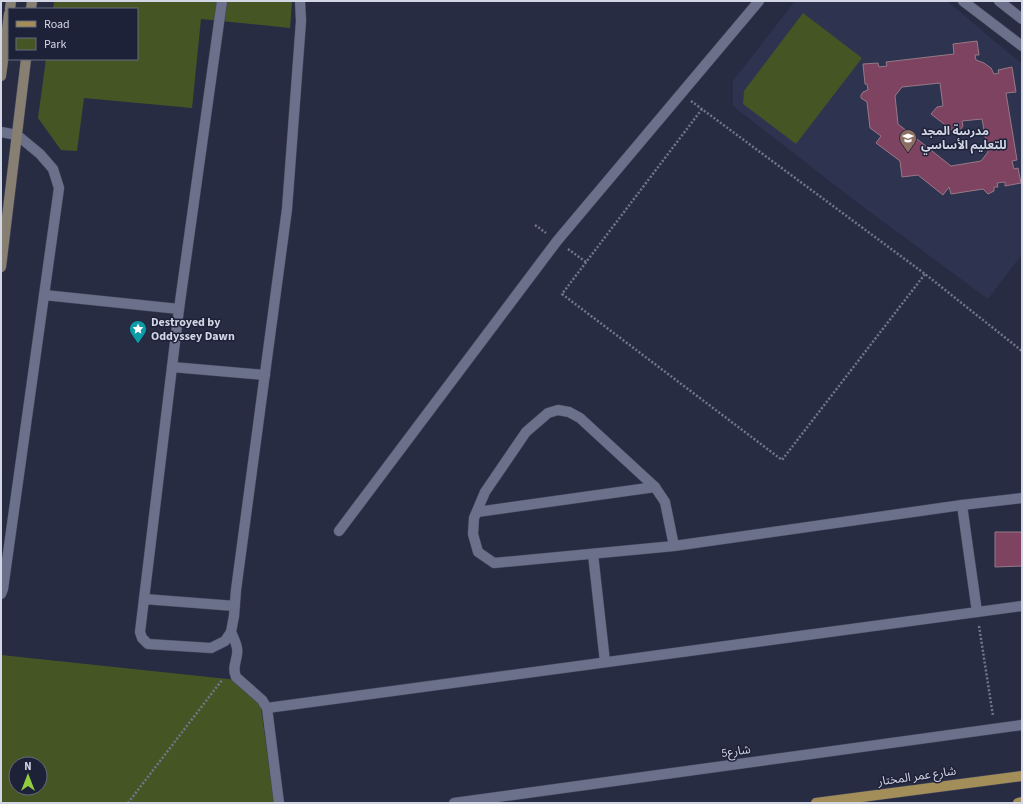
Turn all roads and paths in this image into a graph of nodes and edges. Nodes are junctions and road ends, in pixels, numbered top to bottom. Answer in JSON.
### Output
{"nodes":[{"id":1,"x":222,"y":1,"type":"edge"},
{"id":2,"x":300,"y":1,"type":"edge"},
{"id":3,"x":759,"y":1,"type":"edge"},
{"id":4,"x":963,"y":1,"type":"edge"},
{"id":5,"x":999,"y":1,"type":"edge"},
{"id":6,"x":1022,"y":19,"type":"edge"},
{"id":7,"x":8,"y":22,"type":"edge"},
{"id":8,"x":1022,"y":46,"type":"edge"},
{"id":9,"x":26,"y":60,"type":"edge"},
{"id":10,"x":1,"y":76,"type":"edge"},
{"id":11,"x":681,"y":93,"type":"junction"},
{"id":12,"x":702,"y":109,"type":"junction"},
{"id":13,"x":1,"y":132,"type":"edge"},
{"id":14,"x":17,"y":135,"type":"junction"},
{"id":15,"x":1,"y":267,"type":"edge"},
{"id":16,"x":925,"y":274,"type":"junction"},
{"id":17,"x":44,"y":294,"type":"junction"},
{"id":18,"x":179,"y":309,"type":"junction"},
{"id":19,"x":1022,"y":352,"type":"edge"},
{"id":20,"x":172,"y":367,"type":"junction"},
{"id":21,"x":265,"y":375,"type":"junction"},
{"id":22,"x":655,"y":487,"type":"junction"},
{"id":23,"x":1022,"y":498,"type":"edge"},
{"id":24,"x":962,"y":505,"type":"junction"},
{"id":25,"x":477,"y":512,"type":"junction"},
{"id":26,"x":339,"y":531,"type":"dead end"},
{"id":27,"x":674,"y":546,"type":"junction"},
{"id":28,"x":593,"y":554,"type":"junction"},
{"id":29,"x":1,"y":594,"type":"edge"},
{"id":30,"x":144,"y":599,"type":"junction"},
{"id":31,"x":235,"y":606,"type":"junction"},
{"id":32,"x":1022,"y":606,"type":"edge"},
{"id":33,"x":977,"y":612,"type":"junction"},
{"id":34,"x":231,"y":632,"type":"junction"},
{"id":35,"x":605,"y":662,"type":"junction"},
{"id":36,"x":234,"y":666,"type":"junction"},
{"id":37,"x":267,"y":708,"type":"junction"},
{"id":38,"x":1022,"y":725,"type":"edge"},
{"id":39,"x":995,"y":728,"type":"junction"},
{"id":40,"x":1022,"y":776,"type":"edge"},
{"id":41,"x":1022,"y":802,"type":"edge"},
{"id":42,"x":128,"y":803,"type":"edge"},
{"id":43,"x":279,"y":803,"type":"edge"},
{"id":44,"x":454,"y":803,"type":"edge"},
{"id":45,"x":816,"y":803,"type":"edge"},
{"id":46,"x":1018,"y":803,"type":"edge"}],
"edges":[{"from":1,"to":18,"type":"street"},
{"from":2,"to":21,"type":"street"},
{"from":3,"to":11,"type":"street"},
{"from":4,"to":8,"type":"street"},
{"from":5,"to":6,"type":"street"},
{"from":7,"to":10,"type":"street"},
{"from":9,"to":14,"type":"street"},
{"from":11,"to":12,"type":"path"},
{"from":11,"to":26,"type":"street"},
{"from":12,"to":16,"type":"path"},
{"from":12,"to":16,"type":"path"},
{"from":13,"to":14,"type":"street"},
{"from":14,"to":15,"type":"street"},
{"from":14,"to":17,"type":"street"},
{"from":16,"to":19,"type":"path"},
{"from":17,"to":18,"type":"street"},
{"from":17,"to":29,"type":"street"},
{"from":18,"to":20,"type":"street"},
{"from":20,"to":21,"type":"street"},
{"from":20,"to":30,"type":"street"},
{"from":21,"to":31,"type":"street"},
{"from":22,"to":25,"type":"street"},
{"from":22,"to":25,"type":"street"},
{"from":22,"to":27,"type":"street"},
{"from":23,"to":24,"type":"street"},
{"from":24,"to":27,"type":"street"},
{"from":24,"to":33,"type":"street"},
{"from":25,"to":28,"type":"street"},
{"from":27,"to":28,"type":"street"},
{"from":28,"to":35,"type":"street"},
{"from":30,"to":31,"type":"street"},
{"from":30,"to":34,"type":"street"},
{"from":31,"to":34,"type":"street"},
{"from":32,"to":33,"type":"street"},
{"from":33,"to":35,"type":"street"},
{"from":33,"to":39,"type":"path"},
{"from":34,"to":36,"type":"street"},
{"from":35,"to":37,"type":"street"},
{"from":36,"to":37,"type":"street"},
{"from":36,"to":42,"type":"path"},
{"from":37,"to":43,"type":"street"},
{"from":38,"to":39,"type":"street","name":"شارع5"},
{"from":39,"to":44,"type":"street","name":"شارع5"},
{"from":40,"to":45,"type":"main road","name":"شارع عمر المختار"},
{"from":41,"to":46,"type":"main road"}]}
